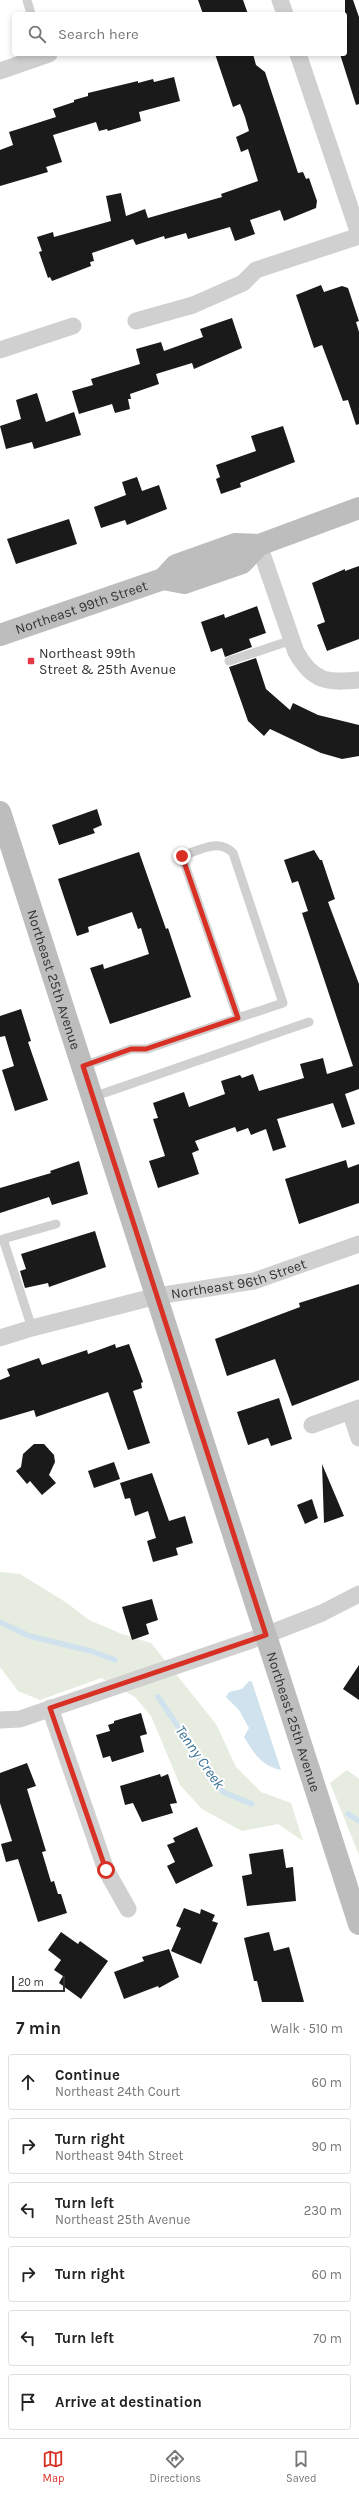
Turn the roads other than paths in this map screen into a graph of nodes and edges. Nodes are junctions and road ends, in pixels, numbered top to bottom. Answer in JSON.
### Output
{"nodes":[{"id":1,"x":27,"y":0,"type":"edge"},
{"id":2,"x":280,"y":0,"type":"edge"},
{"id":3,"x":30,"y":12,"type":"edge"},
{"id":4,"x":284,"y":12,"type":"edge"},
{"id":5,"x":43,"y":56,"type":"edge"},
{"id":6,"x":299,"y":56,"type":"edge"},
{"id":7,"x":0,"y":71,"type":"edge"},
{"id":8,"x":359,"y":235,"type":"edge"},
{"id":9,"x":136,"y":321,"type":"dead end"},
{"id":10,"x":73,"y":326,"type":"dead end"},
{"id":11,"x":0,"y":350,"type":"edge"},
{"id":12,"x":359,"y":508,"type":"edge"},
{"id":13,"x":258,"y":545,"type":"junction"},
{"id":14,"x":0,"y":635,"type":"edge"},
{"id":15,"x":292,"y":640,"type":"junction"},
{"id":16,"x":229,"y":661,"type":"dead end"},
{"id":17,"x":359,"y":680,"type":"edge"},
{"id":18,"x":0,"y":812,"type":"edge"},
{"id":19,"x":238,"y":1018,"type":"junction"},
{"id":20,"x":309,"y":1022,"type":"dead end"},
{"id":21,"x":83,"y":1066,"type":"junction"},
{"id":22,"x":93,"y":1097,"type":"junction"},
{"id":23,"x":56,"y":1224,"type":"dead end"},
{"id":24,"x":359,"y":1244,"type":"edge"},
{"id":25,"x":157,"y":1296,"type":"junction"},
{"id":26,"x":32,"y":1328,"type":"junction"},
{"id":27,"x":0,"y":1338,"type":"edge"},
{"id":28,"x":355,"y":1409,"type":"edge"},
{"id":29,"x":312,"y":1425,"type":"dead end"},
{"id":30,"x":359,"y":1438,"type":"edge"},
{"id":31,"x":359,"y":1594,"type":"edge"},
{"id":32,"x":266,"y":1635,"type":"junction"},
{"id":33,"x":50,"y":1708,"type":"junction"},
{"id":34,"x":0,"y":1720,"type":"edge"},
{"id":35,"x":128,"y":1909,"type":"dead end"},
{"id":36,"x":359,"y":1924,"type":"edge"}],
"edges":[{"from":1,"to":3,"type":"lane"},
{"from":2,"to":4,"type":"street"},
{"from":5,"to":7,"type":"street"},
{"from":6,"to":8,"type":"street"},
{"from":8,"to":9,"type":"street"},
{"from":10,"to":11,"type":"street"},
{"from":12,"to":13,"type":"street","name":"Northeast 99th Street"},
{"from":13,"to":14,"type":"street","name":"Northeast 99th Street"},
{"from":13,"to":15,"type":"street"},
{"from":15,"to":16,"type":"lane"},
{"from":15,"to":17,"type":"street"},
{"from":18,"to":21,"type":"street","name":"Northeast 25th Avenue"},
{"from":19,"to":19,"type":"lane"},
{"from":19,"to":21,"type":"lane"},
{"from":20,"to":22,"type":"lane"},
{"from":21,"to":22,"type":"street","name":"Northeast 25th Avenue"},
{"from":22,"to":25,"type":"street","name":"Northeast 25th Avenue"},
{"from":23,"to":26,"type":"lane"},
{"from":24,"to":25,"type":"street","name":"Northeast 96th Street"},
{"from":25,"to":26,"type":"street","name":"Northeast 96th Street"},
{"from":25,"to":32,"type":"street","name":"Northeast 25th Avenue"},
{"from":26,"to":27,"type":"street","name":"Northeast 96th Street"},
{"from":28,"to":29,"type":"street"},
{"from":28,"to":30,"type":"street"},
{"from":31,"to":32,"type":"street"},
{"from":32,"to":33,"type":"street"},
{"from":32,"to":36,"type":"street","name":"Northeast 25th Avenue"},
{"from":33,"to":34,"type":"street"},
{"from":33,"to":35,"type":"street"}]}
